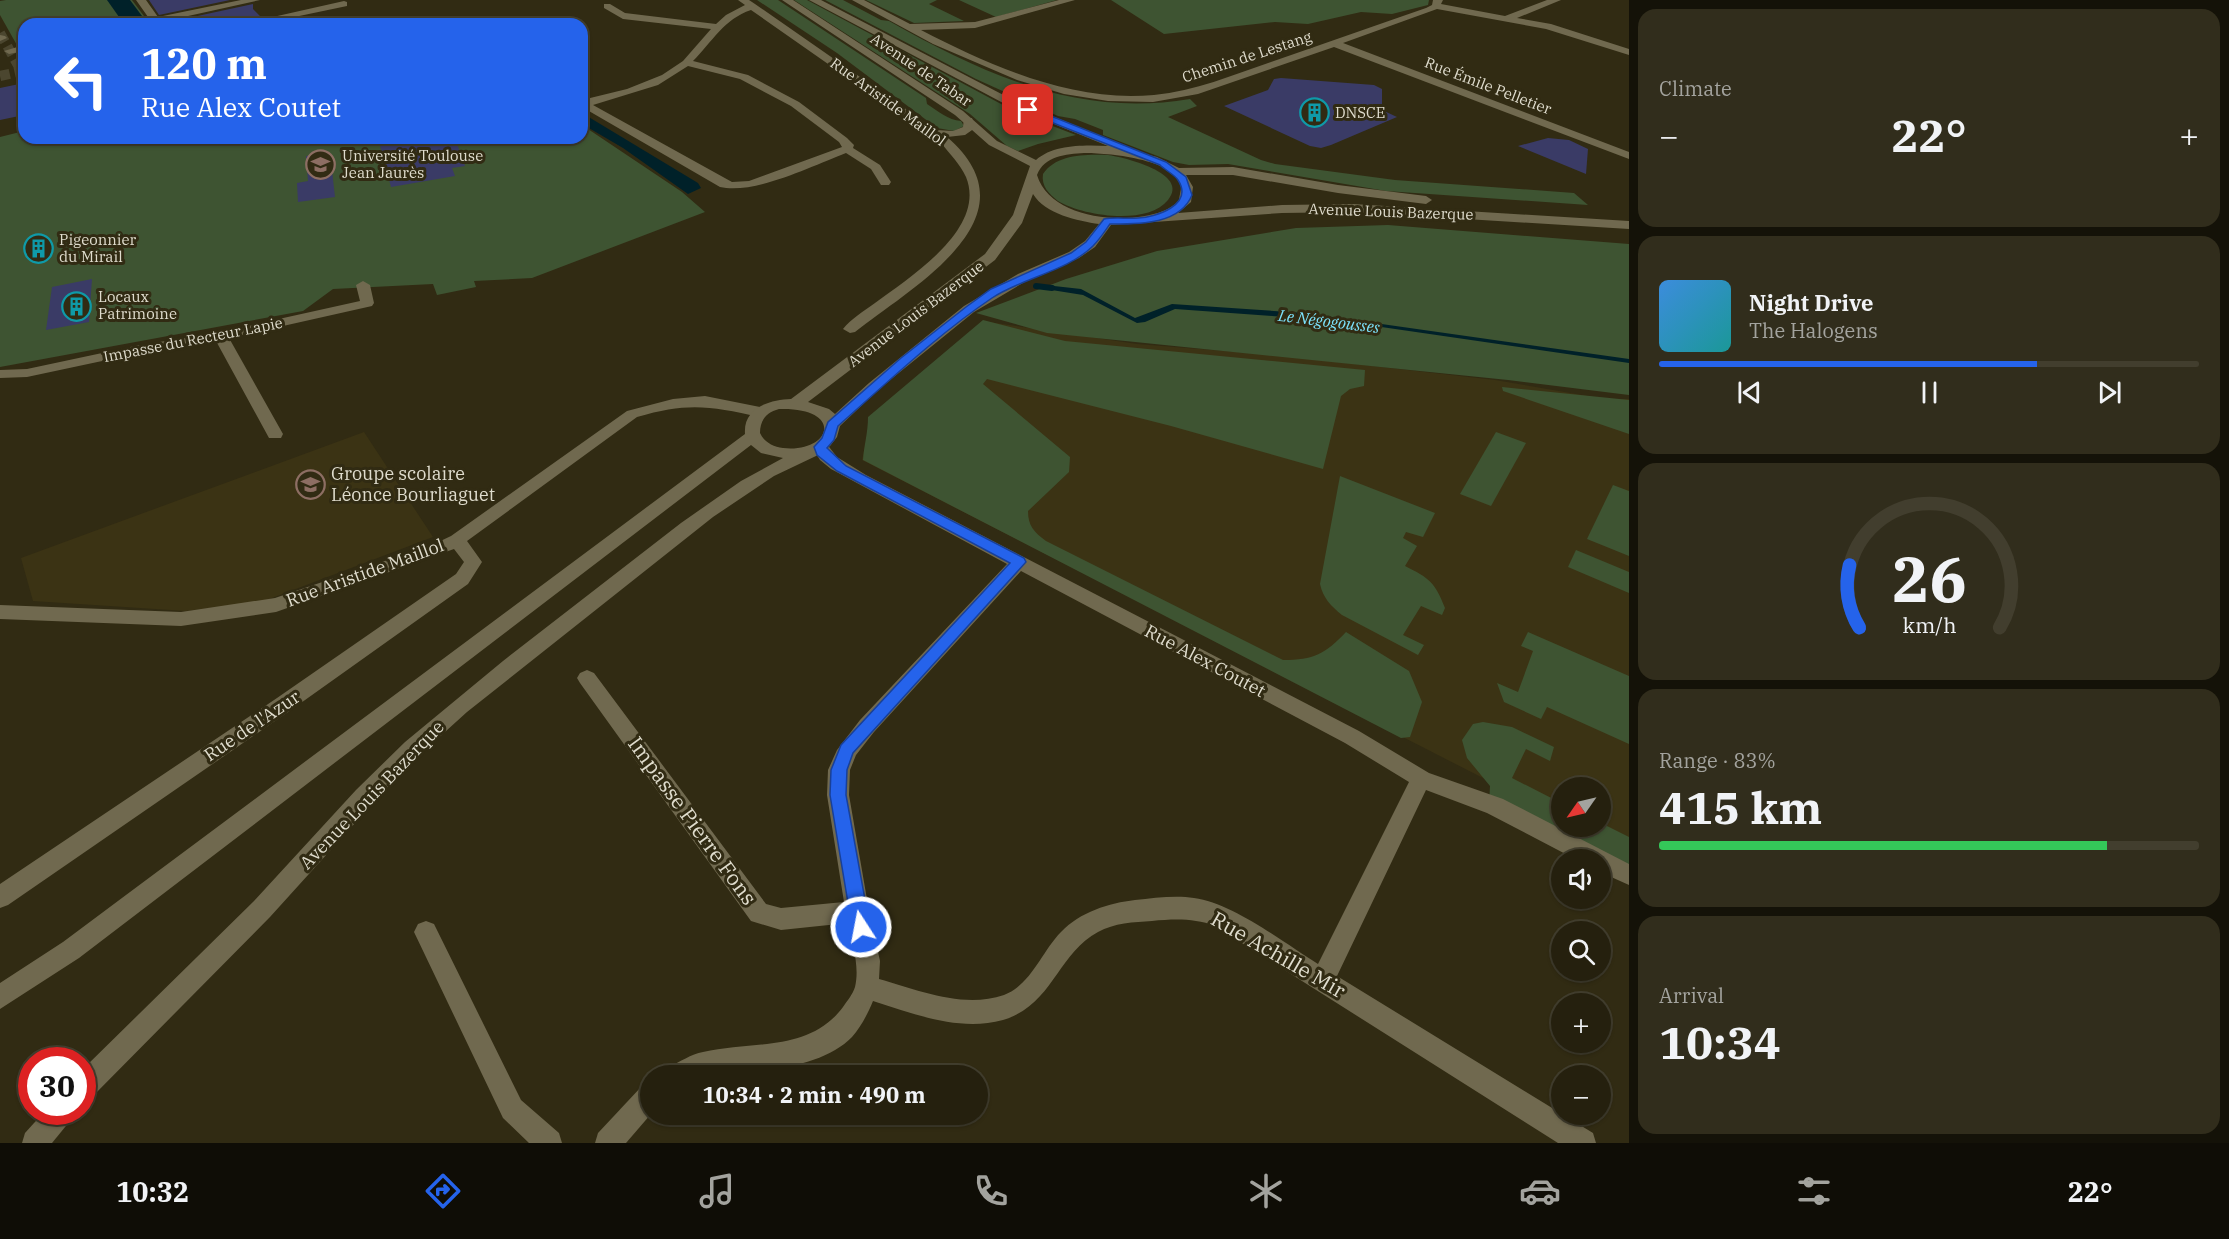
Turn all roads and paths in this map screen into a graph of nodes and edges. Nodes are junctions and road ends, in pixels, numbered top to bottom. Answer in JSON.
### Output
{"nodes":[{"id":1,"x":141,"y":0,"type":"edge"},
{"id":2,"x":255,"y":0,"type":"edge"},
{"id":3,"x":787,"y":0,"type":"edge"},
{"id":4,"x":814,"y":0,"type":"edge"},
{"id":5,"x":857,"y":0,"type":"edge"},
{"id":6,"x":1070,"y":0,"type":"edge"},
{"id":7,"x":1556,"y":0,"type":"edge"},
{"id":8,"x":747,"y":3,"type":"edge"},
{"id":9,"x":1437,"y":3,"type":"edge"},
{"id":10,"x":344,"y":4,"type":"dead end"},
{"id":11,"x":607,"y":6,"type":"dead end"},
{"id":12,"x":153,"y":18,"type":"edge"},
{"id":13,"x":174,"y":18,"type":"edge"},
{"id":14,"x":276,"y":18,"type":"edge"},
{"id":15,"x":1505,"y":19,"type":"junction"},
{"id":16,"x":719,"y":27,"type":"junction"},
{"id":17,"x":909,"y":27,"type":"junction"},
{"id":18,"x":1336,"y":44,"type":"junction"},
{"id":19,"x":18,"y":49,"type":"edge"},
{"id":20,"x":9,"y":51,"type":"dead end"},
{"id":21,"x":1629,"y":52,"type":"edge"},
{"id":22,"x":687,"y":63,"type":"junction"},
{"id":23,"x":588,"y":102,"type":"edge"},
{"id":24,"x":588,"y":107,"type":"edge"},
{"id":25,"x":968,"y":120,"type":"junction"},
{"id":26,"x":935,"y":133,"type":"junction"},
{"id":27,"x":847,"y":149,"type":"junction"},
{"id":28,"x":1129,"y":152,"type":"junction"},
{"id":29,"x":1629,"y":156,"type":"edge"},
{"id":30,"x":1034,"y":171,"type":"junction"},
{"id":31,"x":1175,"y":171,"type":"junction"},
{"id":32,"x":885,"y":182,"type":"dead end"},
{"id":33,"x":1629,"y":215,"type":"edge"},
{"id":34,"x":1154,"y":219,"type":"junction"},
{"id":35,"x":1108,"y":221,"type":"junction"},
{"id":36,"x":1629,"y":225,"type":"edge"},
{"id":37,"x":363,"y":285,"type":"dead end"},
{"id":38,"x":850,"y":329,"type":"dead end"},
{"id":39,"x":220,"y":336,"type":"junction"},
{"id":40,"x":0,"y":374,"type":"edge"},
{"id":41,"x":796,"y":403,"type":"junction"},
{"id":42,"x":760,"y":412,"type":"junction"},
{"id":43,"x":832,"y":425,"type":"junction"},
{"id":44,"x":275,"y":434,"type":"dead end"},
{"id":45,"x":752,"y":436,"type":"junction"},
{"id":46,"x":814,"y":449,"type":"junction"},
{"id":47,"x":457,"y":540,"type":"junction"},
{"id":48,"x":1019,"y":562,"type":"junction"},
{"id":49,"x":0,"y":612,"type":"edge"},
{"id":50,"x":587,"y":678,"type":"dead end"},
{"id":51,"x":1421,"y":780,"type":"junction"},
{"id":52,"x":1579,"y":849,"type":"edge"},
{"id":53,"x":1611,"y":866,"type":"edge"},
{"id":54,"x":1629,"y":875,"type":"edge"},
{"id":55,"x":0,"y":897,"type":"edge"},
{"id":56,"x":857,"y":910,"type":"junction"},
{"id":57,"x":426,"y":932,"type":"dead end"},
{"id":58,"x":1323,"y":979,"type":"junction"},
{"id":59,"x":867,"y":987,"type":"junction"},
{"id":60,"x":0,"y":997,"type":"edge"},
{"id":61,"x":701,"y":1065,"type":"edge"},
{"id":62,"x":96,"y":1075,"type":"edge"},
{"id":63,"x":640,"y":1107,"type":"edge"},
{"id":64,"x":50,"y":1125,"type":"edge"},
{"id":65,"x":35,"y":1143,"type":"edge"},
{"id":66,"x":549,"y":1143,"type":"edge"},
{"id":67,"x":608,"y":1143,"type":"edge"},
{"id":68,"x":1583,"y":1143,"type":"edge"}],
"edges":[{"from":1,"to":12,"type":"street"},
{"from":2,"to":13,"type":"street"},
{"from":3,"to":25,"type":"street","name":"Avenue de Tabar"},
{"from":4,"to":28,"type":"street","name":"Avenue de Tabar"},
{"from":5,"to":17,"type":"street","name":"Chemin de Lestang"},
{"from":6,"to":17,"type":"street"},
{"from":7,"to":15,"type":"street"},
{"from":8,"to":16,"type":"street"},
{"from":8,"to":26,"type":"street","name":"Rue Aristide Maillol"},
{"from":9,"to":15,"type":"street"},
{"from":9,"to":18,"type":"street","name":"Chemin de Lestang"},
{"from":10,"to":14,"type":"street"},
{"from":11,"to":16,"type":"street"},
{"from":15,"to":21,"type":"street"},
{"from":16,"to":22,"type":"street"},
{"from":17,"to":18,"type":"street","name":"Chemin de Lestang"},
{"from":18,"to":29,"type":"street","name":"Rue Émile Pelletier"},
{"from":19,"to":20,"type":"street"},
{"from":22,"to":23,"type":"street"},
{"from":22,"to":27,"type":"street"},
{"from":24,"to":27,"type":"street"},
{"from":25,"to":26,"type":"street"},
{"from":25,"to":30,"type":"street","name":"Avenue de Tabar"},
{"from":26,"to":38,"type":"street","name":"Rue Aristide Maillol"},
{"from":27,"to":32,"type":"street"},
{"from":28,"to":30,"type":"street"},
{"from":28,"to":31,"type":"street"},
{"from":30,"to":35,"type":"street","name":"Avenue Louis Bazerque"},
{"from":30,"to":41,"type":"street","name":"Avenue Louis Bazerque"},
{"from":31,"to":33,"type":"street","name":"Avenue Louis Bazerque"},
{"from":31,"to":34,"type":"street"},
{"from":34,"to":35,"type":"street","name":"Avenue Louis Bazerque"},
{"from":34,"to":36,"type":"street","name":"Avenue Louis Bazerque"},
{"from":35,"to":43,"type":"street","name":"Avenue Louis Bazerque"},
{"from":37,"to":39,"type":"street","name":"Impasse du Recteur Lapie"},
{"from":39,"to":40,"type":"street","name":"Impasse du Recteur Lapie"},
{"from":39,"to":44,"type":"street"},
{"from":41,"to":42,"type":"street","name":"Avenue Louis Bazerque"},
{"from":41,"to":43,"type":"street"},
{"from":42,"to":45,"type":"street"},
{"from":42,"to":47,"type":"street","name":"Rue Aristide Maillol"},
{"from":43,"to":46,"type":"street","name":"Avenue Louis Bazerque"},
{"from":45,"to":46,"type":"street"},
{"from":45,"to":60,"type":"street"},
{"from":46,"to":48,"type":"street","name":"Rue Alex Coutet"},
{"from":46,"to":62,"type":"street","name":"Avenue Louis Bazerque"},
{"from":47,"to":49,"type":"street","name":"Rue Aristide Maillol"},
{"from":47,"to":55,"type":"street","name":"Rue de l'Azur"},
{"from":48,"to":51,"type":"street","name":"Rue Alex Coutet"},
{"from":48,"to":56,"type":"street"},
{"from":50,"to":56,"type":"street","name":"Impasse Pierre Fons"},
{"from":51,"to":52,"type":"street","name":"Rue Alex Coutet"},
{"from":51,"to":58,"type":"street"},
{"from":53,"to":54,"type":"street","name":"Rue Alex Coutet"},
{"from":56,"to":59,"type":"street"},
{"from":57,"to":66,"type":"street"},
{"from":58,"to":59,"type":"street","name":"Rue Achille Mir"},
{"from":58,"to":68,"type":"street","name":"Rue Achille Mir"},
{"from":59,"to":61,"type":"street"},
{"from":63,"to":67,"type":"street"},
{"from":64,"to":65,"type":"street"}]}
